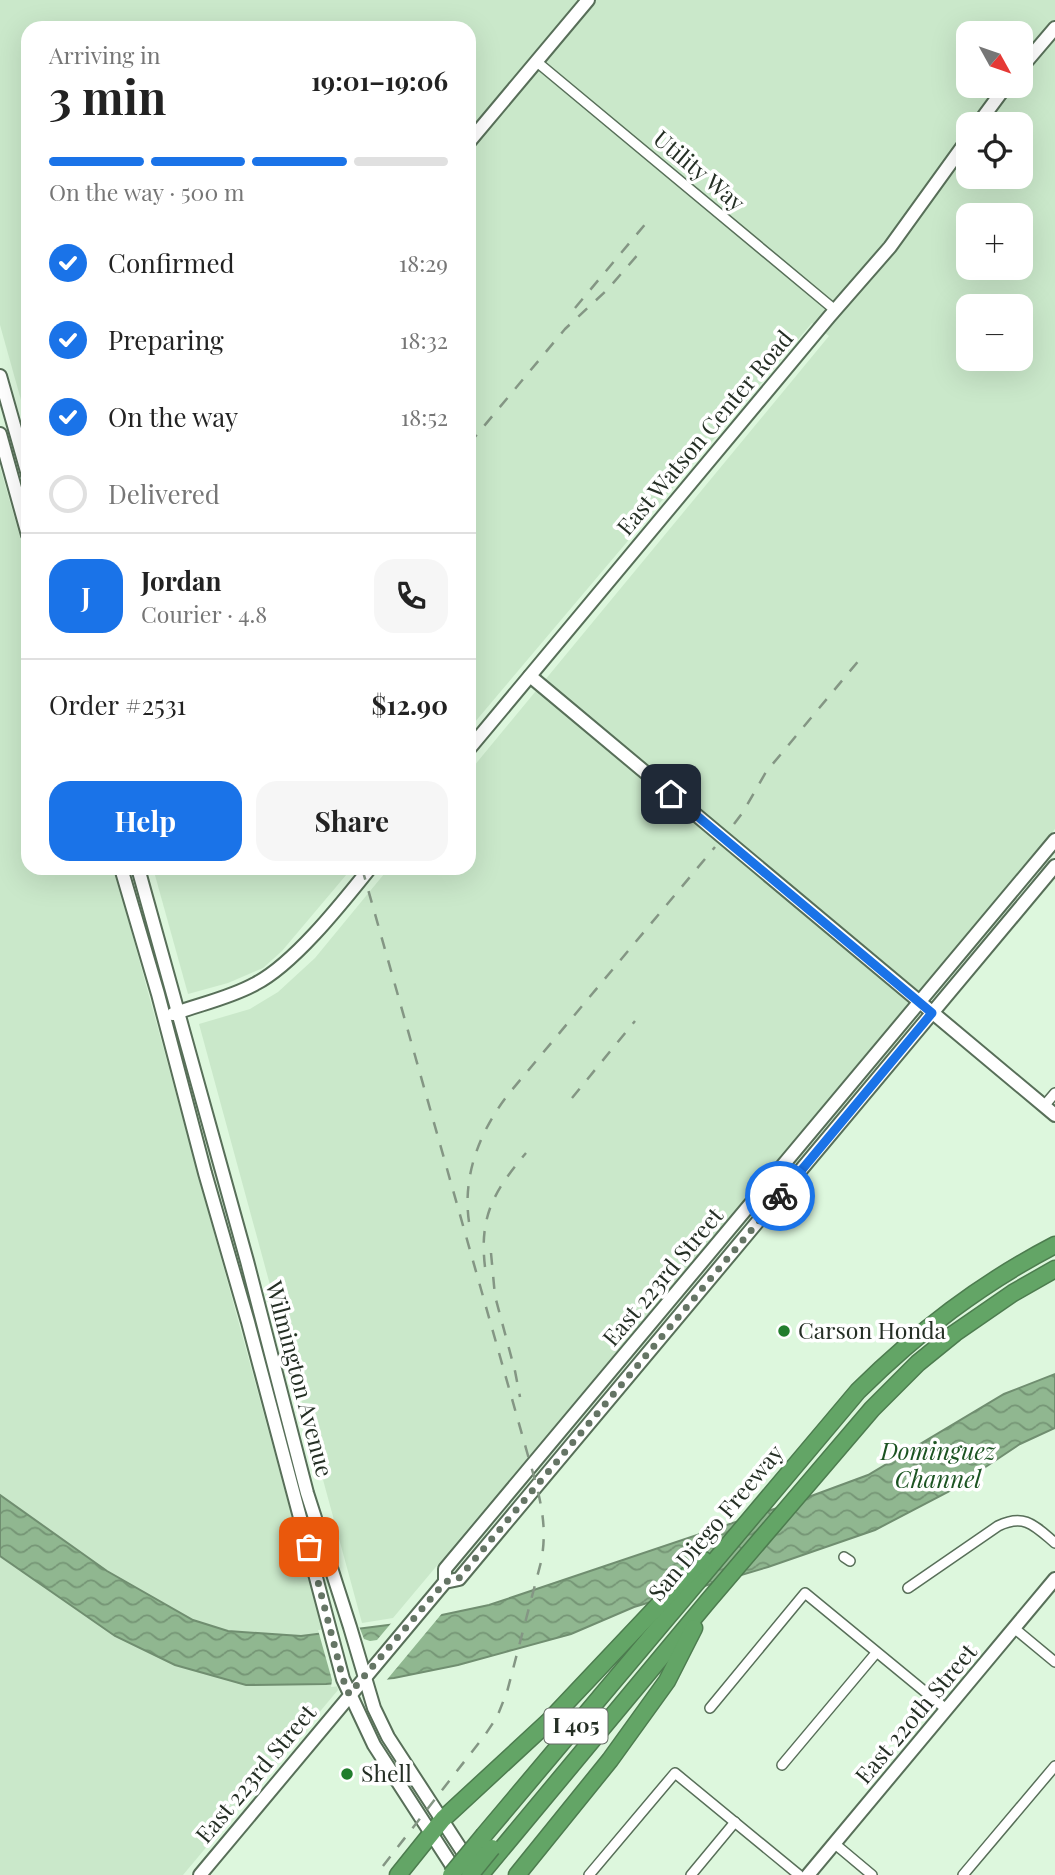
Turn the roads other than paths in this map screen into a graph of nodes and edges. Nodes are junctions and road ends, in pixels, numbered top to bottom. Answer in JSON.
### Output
{"nodes":[{"id":1,"x":588,"y":0,"type":"edge"},
{"id":2,"x":1055,"y":28,"type":"edge"},
{"id":3,"x":1033,"y":54,"type":"edge"},
{"id":4,"x":537,"y":62,"type":"junction"},
{"id":5,"x":476,"y":134,"type":"edge"},
{"id":6,"x":956,"y":156,"type":"edge"},
{"id":7,"x":835,"y":310,"type":"junction"},
{"id":8,"x":0,"y":376,"type":"edge"},
{"id":9,"x":0,"y":434,"type":"edge"},
{"id":10,"x":21,"y":450,"type":"edge"},
{"id":11,"x":21,"y":510,"type":"edge"},
{"id":12,"x":530,"y":676,"type":"junction"},
{"id":13,"x":476,"y":741,"type":"edge"},
{"id":14,"x":1055,"y":840,"type":"edge"},
{"id":15,"x":1055,"y":866,"type":"edge"},
{"id":16,"x":123,"y":875,"type":"edge"},
{"id":17,"x":140,"y":875,"type":"edge"},
{"id":18,"x":364,"y":875,"type":"edge"},
{"id":19,"x":919,"y":1002,"type":"junction"},
{"id":20,"x":179,"y":1012,"type":"junction"},
{"id":21,"x":932,"y":1013,"type":"junction"},
{"id":22,"x":164,"y":1017,"type":"junction"},
{"id":23,"x":1055,"y":1093,"type":"edge"},
{"id":24,"x":1044,"y":1106,"type":"junction"},
{"id":25,"x":1055,"y":1115,"type":"edge"},
{"id":26,"x":1055,"y":1245,"type":"edge"},
{"id":27,"x":1055,"y":1254,"type":"edge"},
{"id":28,"x":1055,"y":1261,"type":"edge"},
{"id":29,"x":1055,"y":1269,"type":"edge"},
{"id":30,"x":261,"y":1318,"type":"junction"},
{"id":31,"x":248,"y":1322,"type":"junction"},
{"id":32,"x":794,"y":1489,"type":"junction"},
{"id":33,"x":741,"y":1529,"type":"junction"},
{"id":34,"x":1055,"y":1543,"type":"edge"},
{"id":35,"x":1055,"y":1579,"type":"edge"},
{"id":36,"x":445,"y":1582,"type":"junction"},
{"id":37,"x":908,"y":1588,"type":"dead end"},
{"id":38,"x":695,"y":1607,"type":"junction"},
{"id":39,"x":1014,"y":1628,"type":"junction"},
{"id":40,"x":876,"y":1653,"type":"junction"},
{"id":41,"x":1055,"y":1662,"type":"edge"},
{"id":42,"x":364,"y":1676,"type":"junction"},
{"id":43,"x":349,"y":1698,"type":"junction"},
{"id":44,"x":710,"y":1708,"type":"dead end"},
{"id":45,"x":946,"y":1710,"type":"junction"},
{"id":46,"x":782,"y":1765,"type":"dead end"},
{"id":47,"x":1055,"y":1766,"type":"edge"},
{"id":48,"x":412,"y":1774,"type":"junction"},
{"id":49,"x":398,"y":1781,"type":"junction"},
{"id":50,"x":443,"y":1819,"type":"junction"},
{"id":51,"x":735,"y":1822,"type":"junction"},
{"id":52,"x":431,"y":1832,"type":"junction"},
{"id":53,"x":835,"y":1844,"type":"junction"},
{"id":54,"x":490,"y":1846,"type":"junction"},
{"id":55,"x":200,"y":1875,"type":"edge"},
{"id":56,"x":398,"y":1875,"type":"edge"},
{"id":57,"x":452,"y":1875,"type":"edge"},
{"id":58,"x":461,"y":1875,"type":"edge"},
{"id":59,"x":470,"y":1875,"type":"edge"},
{"id":60,"x":479,"y":1875,"type":"edge"},
{"id":61,"x":517,"y":1875,"type":"edge"},
{"id":62,"x":589,"y":1875,"type":"edge"},
{"id":63,"x":691,"y":1875,"type":"edge"},
{"id":64,"x":799,"y":1875,"type":"edge"},
{"id":65,"x":808,"y":1875,"type":"edge"},
{"id":66,"x":872,"y":1875,"type":"edge"},
{"id":67,"x":964,"y":1875,"type":"edge"}],
"edges":[{"from":1,"to":4,"type":"main road"},
{"from":2,"to":3,"type":"main road"},
{"from":4,"to":5,"type":"main road"},
{"from":4,"to":7,"type":"street","name":"Utility Way"},
{"from":6,"to":7,"type":"main road","name":"East Watson Center Road"},
{"from":7,"to":12,"type":"main road","name":"East Watson Center Road"},
{"from":8,"to":10,"type":"main road"},
{"from":9,"to":11,"type":"main road"},
{"from":12,"to":13,"type":"main road","name":"East Watson Center Road"},
{"from":12,"to":19,"type":"main road"},
{"from":14,"to":19,"type":"main road","name":"East 223rd Street"},
{"from":15,"to":21,"type":"main road","name":"East 223rd Street"},
{"from":16,"to":22,"type":"main road","name":"Wilmington Avenue"},
{"from":17,"to":20,"type":"main road","name":"Wilmington Avenue"},
{"from":18,"to":20,"type":"main road"},
{"from":19,"to":21,"type":"main road"},
{"from":19,"to":36,"type":"main road","name":"East 223rd Street"},
{"from":20,"to":22,"type":"main road"},
{"from":20,"to":30,"type":"main road","name":"Wilmington Avenue"},
{"from":21,"to":24,"type":"main road"},
{"from":21,"to":36,"type":"main road","name":"East 223rd Street"},
{"from":22,"to":31,"type":"main road","name":"Wilmington Avenue"},
{"from":23,"to":24,"type":"street"},
{"from":24,"to":25,"type":"main road"},
{"from":26,"to":33,"type":"highway","name":"San Diego Freeway","number":"I 405"},
{"from":27,"to":32,"type":"highway"},
{"from":28,"to":32,"type":"highway"},
{"from":29,"to":32,"type":"highway","name":"San Diego Freeway","number":"I 405"},
{"from":30,"to":31,"type":"main road"},
{"from":30,"to":42,"type":"main road","name":"Wilmington Avenue"},
{"from":31,"to":43,"type":"main road","name":"Wilmington Avenue"},
{"from":32,"to":38,"type":"highway","name":"San Diego Freeway","number":"I 405"},
{"from":32,"to":38,"type":"highway"},
{"from":33,"to":50,"type":"highway"},
{"from":33,"to":54,"type":"highway","name":"San Diego Freeway","number":"I 405"},
{"from":34,"to":37,"type":"street"},
{"from":35,"to":39,"type":"main road","name":"East 220th Street"},
{"from":36,"to":42,"type":"main road","name":"East 223rd Street"},
{"from":38,"to":54,"type":"highway"},
{"from":38,"to":54,"type":"highway","name":"San Diego Freeway","number":"I 405"},
{"from":38,"to":61,"type":"highway"},
{"from":39,"to":41,"type":"street"},
{"from":39,"to":45,"type":"main road","name":"East 220th Street"},
{"from":40,"to":44,"type":"street"},
{"from":40,"to":45,"type":"street"},
{"from":40,"to":46,"type":"street"},
{"from":42,"to":43,"type":"main road","name":"East 223rd Street"},
{"from":42,"to":48,"type":"main road","name":"Wilmington Avenue"},
{"from":43,"to":49,"type":"main road","name":"Wilmington Avenue"},
{"from":43,"to":55,"type":"main road","name":"East 223rd Street"},
{"from":45,"to":53,"type":"main road","name":"East 220th Street"},
{"from":47,"to":67,"type":"street"},
{"from":48,"to":49,"type":"main road"},
{"from":48,"to":50,"type":"main road","name":"Wilmington Avenue"},
{"from":49,"to":52,"type":"main road","name":"Wilmington Avenue"},
{"from":50,"to":52,"type":"highway"},
{"from":50,"to":60,"type":"main road","name":"Wilmington Avenue"},
{"from":51,"to":62,"type":"street"},
{"from":51,"to":63,"type":"street"},
{"from":51,"to":64,"type":"street"},
{"from":52,"to":56,"type":"highway"},
{"from":52,"to":58,"type":"main road","name":"Wilmington Avenue"},
{"from":53,"to":65,"type":"main road","name":"East 220th Street"},
{"from":53,"to":66,"type":"street"},
{"from":54,"to":57,"type":"highway","name":"San Diego Freeway","number":"I 405","bridge":true},
{"from":54,"to":58,"type":"highway","bridge":true},
{"from":54,"to":59,"type":"highway","bridge":true},
{"from":54,"to":60,"type":"highway","name":"San Diego Freeway","number":"I 405"}]}
